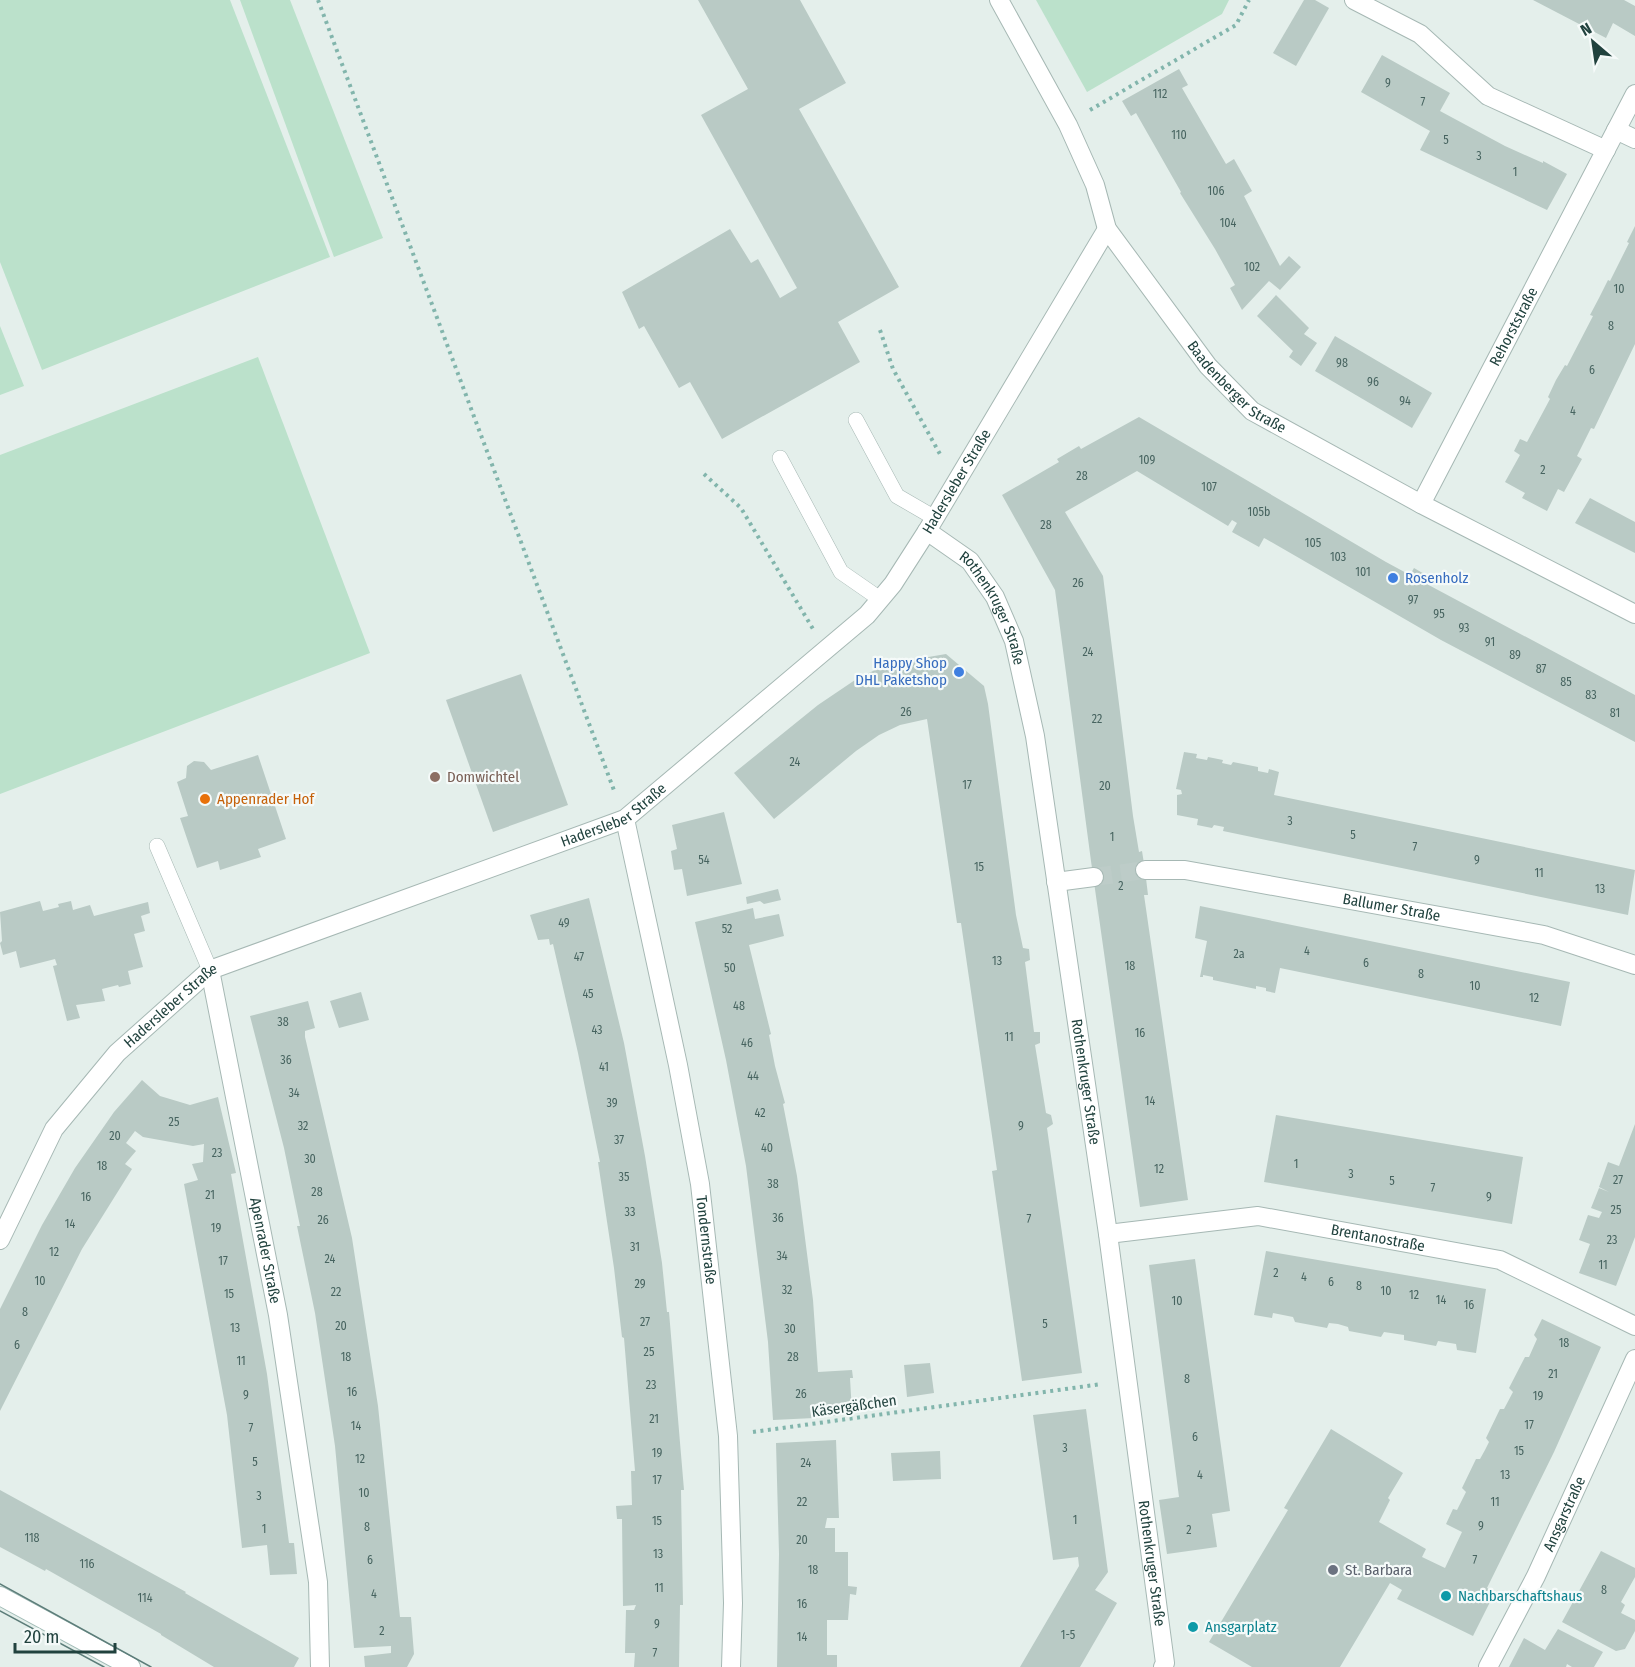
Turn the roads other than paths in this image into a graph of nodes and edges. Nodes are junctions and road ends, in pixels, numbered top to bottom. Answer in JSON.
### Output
{"nodes":[{"id":1,"x":999,"y":0,"type":"edge"},
{"id":2,"x":1354,"y":0,"type":"edge"},
{"id":3,"x":1635,"y":94,"type":"edge"},
{"id":4,"x":1616,"y":129,"type":"junction"},
{"id":5,"x":1635,"y":139,"type":"edge"},
{"id":6,"x":1606,"y":150,"type":"junction"},
{"id":7,"x":1107,"y":229,"type":"junction"},
{"id":8,"x":856,"y":420,"type":"dead end"},
{"id":9,"x":780,"y":458,"type":"dead end"},
{"id":10,"x":1421,"y":504,"type":"junction"},
{"id":11,"x":931,"y":525,"type":"junction"},
{"id":12,"x":880,"y":599,"type":"junction"},
{"id":13,"x":1635,"y":614,"type":"edge"},
{"id":14,"x":625,"y":819,"type":"junction"},
{"id":15,"x":157,"y":846,"type":"dead end"},
{"id":16,"x":1145,"y":870,"type":"tunnel mouth"},
{"id":17,"x":1094,"y":878,"type":"tunnel mouth"},
{"id":18,"x":1056,"y":882,"type":"junction"},
{"id":19,"x":1635,"y":965,"type":"edge"},
{"id":20,"x":210,"y":970,"type":"junction"},
{"id":21,"x":1108,"y":1234,"type":"junction"},
{"id":22,"x":0,"y":1240,"type":"edge"},
{"id":23,"x":1635,"y":1326,"type":"edge"},
{"id":24,"x":1635,"y":1359,"type":"edge"},
{"id":25,"x":0,"y":1596,"type":"edge"},
{"id":26,"x":106,"y":1660,"type":"edge"},
{"id":27,"x":131,"y":1667,"type":"edge"},
{"id":28,"x":320,"y":1667,"type":"edge"},
{"id":29,"x":731,"y":1667,"type":"edge"},
{"id":30,"x":1163,"y":1667,"type":"edge"},
{"id":31,"x":1488,"y":1667,"type":"edge"}],
"edges":[{"from":1,"to":7,"type":"street","name":"Baadenberger Straße"},
{"from":2,"to":6,"type":"street"},
{"from":3,"to":4,"type":"street","name":"Rehorststraße"},
{"from":4,"to":5,"type":"street"},
{"from":4,"to":6,"type":"street","name":"Rehorststraße"},
{"from":6,"to":10,"type":"street","name":"Rehorststraße"},
{"from":7,"to":10,"type":"street","name":"Baadenberger Straße"},
{"from":7,"to":11,"type":"street","name":"Hadersleber Straße"},
{"from":8,"to":11,"type":"lane"},
{"from":9,"to":12,"type":"lane"},
{"from":10,"to":13,"type":"street","name":"Baadenberger Straße"},
{"from":11,"to":12,"type":"street","name":"Hadersleber Straße"},
{"from":11,"to":18,"type":"street","name":"Rothenkruger Straße"},
{"from":12,"to":14,"type":"street","name":"Hadersleber Straße"},
{"from":14,"to":20,"type":"street","name":"Hadersleber Straße"},
{"from":14,"to":29,"type":"street","name":"Tondernstraße"},
{"from":15,"to":20,"type":"lane","name":"Apenrader Straße"},
{"from":16,"to":19,"type":"street","name":"Ballumer Straße"},
{"from":17,"to":18,"type":"street"},
{"from":18,"to":21,"type":"street","name":"Rothenkruger Straße"},
{"from":20,"to":22,"type":"street","name":"Hadersleber Straße"},
{"from":20,"to":28,"type":"street","name":"Apenrader Straße"},
{"from":21,"to":23,"type":"street","name":"Brentanostraße"},
{"from":21,"to":30,"type":"street","name":"Rothenkruger Straße"},
{"from":24,"to":31,"type":"street","name":"Ansgarstraße"},
{"from":25,"to":26,"type":"street"},
{"from":26,"to":27,"type":"street"}]}
